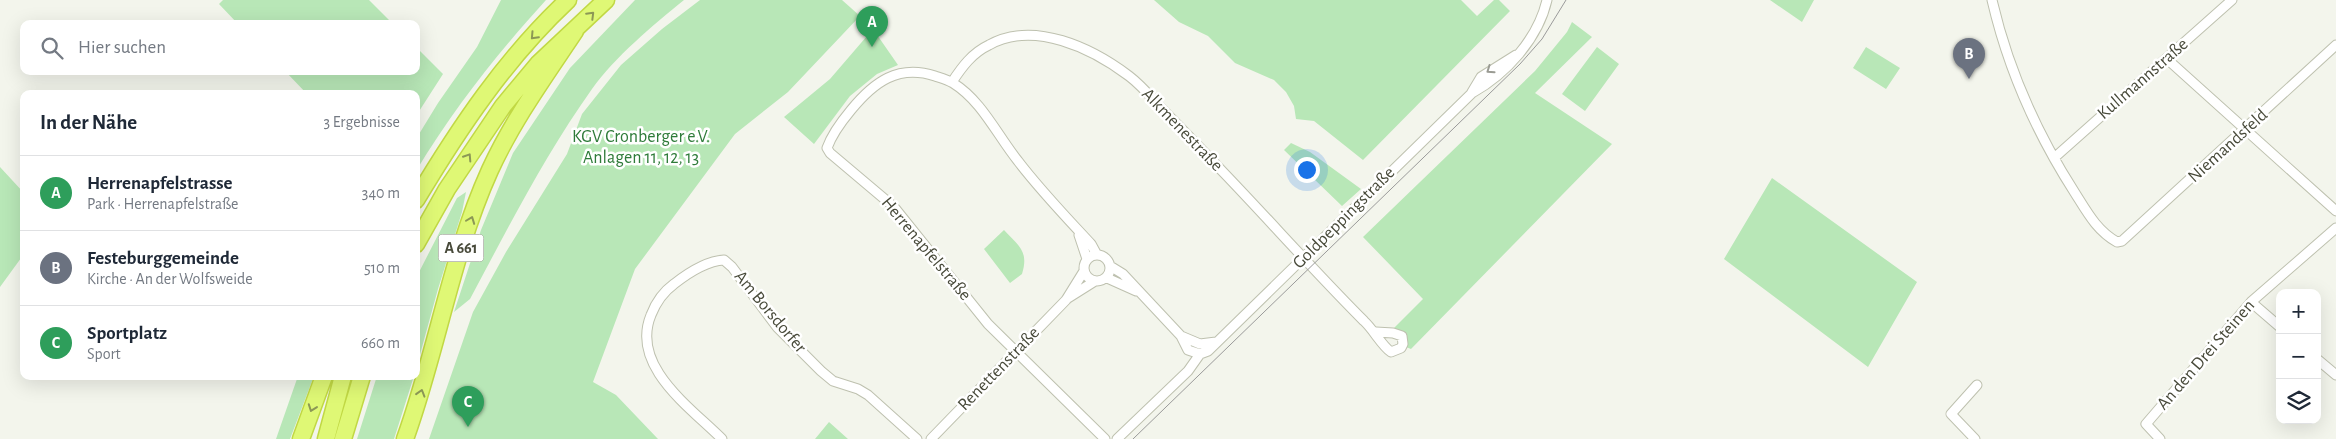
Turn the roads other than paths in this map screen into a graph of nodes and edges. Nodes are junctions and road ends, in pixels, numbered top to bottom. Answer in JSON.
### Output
{"nodes":[{"id":1,"x":568,"y":0,"type":"edge"},
{"id":2,"x":606,"y":0,"type":"edge"},
{"id":3,"x":1547,"y":0,"type":"edge"},
{"id":4,"x":1992,"y":0,"type":"edge"},
{"id":5,"x":2232,"y":0,"type":"edge"},
{"id":6,"x":575,"y":31,"type":"junction"},
{"id":7,"x":2334,"y":50,"type":"edge"},
{"id":8,"x":2167,"y":59,"type":"junction"},
{"id":9,"x":952,"y":82,"type":"junction"},
{"id":10,"x":2246,"y":130,"type":"junction"},
{"id":11,"x":2054,"y":158,"type":"junction"},
{"id":12,"x":420,"y":193,"type":"edge"},
{"id":13,"x":2336,"y":211,"type":"edge"},
{"id":14,"x":1076,"y":228,"type":"junction"},
{"id":15,"x":2336,"y":228,"type":"edge"},
{"id":16,"x":420,"y":237,"type":"edge"},
{"id":17,"x":1097,"y":255,"type":"junction"},
{"id":18,"x":1087,"y":259,"type":"junction"},
{"id":19,"x":1303,"y":259,"type":"junction"},
{"id":20,"x":1110,"y":266,"type":"junction"},
{"id":21,"x":1084,"y":271,"type":"junction"},
{"id":22,"x":1107,"y":278,"type":"junction"},
{"id":23,"x":1095,"y":281,"type":"junction"},
{"id":24,"x":1141,"y":293,"type":"junction"},
{"id":25,"x":1066,"y":300,"type":"junction"},
{"id":26,"x":2252,"y":302,"type":"junction"},
{"id":27,"x":2276,"y":323,"type":"edge"},
{"id":28,"x":1376,"y":332,"type":"dead end"},
{"id":29,"x":1180,"y":336,"type":"junction"},
{"id":30,"x":1216,"y":342,"type":"junction"},
{"id":31,"x":1016,"y":352,"type":"junction"},
{"id":32,"x":1200,"y":354,"type":"junction"},
{"id":33,"x":2321,"y":362,"type":"edge"},
{"id":34,"x":2336,"y":375,"type":"edge"},
{"id":35,"x":323,"y":380,"type":"edge"},
{"id":36,"x":342,"y":380,"type":"edge"},
{"id":37,"x":361,"y":380,"type":"edge"},
{"id":38,"x":1977,"y":385,"type":"dead end"},
{"id":39,"x":301,"y":439,"type":"edge"},
{"id":40,"x":326,"y":439,"type":"edge"},
{"id":41,"x":343,"y":439,"type":"edge"},
{"id":42,"x":405,"y":439,"type":"edge"},
{"id":43,"x":722,"y":439,"type":"edge"},
{"id":44,"x":917,"y":439,"type":"edge"},
{"id":45,"x":931,"y":439,"type":"edge"},
{"id":46,"x":1105,"y":439,"type":"edge"},
{"id":47,"x":1117,"y":439,"type":"edge"},
{"id":48,"x":1975,"y":439,"type":"edge"},
{"id":49,"x":2160,"y":439,"type":"edge"}],
"edges":[{"from":1,"to":12,"type":"highway","one_way":true},
{"from":6,"to":2,"type":"highway","number":"A 661","one_way":true},
{"from":3,"to":19,"type":"street","name":"Goldpeppingstraße"},
{"from":4,"to":11,"type":"street"},
{"from":5,"to":8,"type":"street","name":"Kullmannstraße"},
{"from":16,"to":6,"type":"highway","number":"A 661","one_way":true},
{"from":42,"to":6,"type":"highway","number":"A 661","one_way":true},
{"from":7,"to":10,"type":"street","name":"Niemandsfeld"},
{"from":8,"to":10,"type":"street"},
{"from":8,"to":11,"type":"street","name":"Kullmannstraße"},
{"from":9,"to":14,"type":"street","name":"Herrenapfelstraße"},
{"from":9,"to":19,"type":"street","name":"Alkmenestraße"},
{"from":9,"to":31,"type":"street","name":"Herrenapfelstraße"},
{"from":10,"to":11,"type":"street","name":"Niemandsfeld"},
{"from":10,"to":13,"type":"street"},
{"from":14,"to":17,"type":"street","name":"Herrenapfelstraße"},
{"from":14,"to":18,"type":"street","name":"Herrenapfelstraße"},
{"from":15,"to":26,"type":"street","name":"An den Drei Steinen"},
{"from":17,"to":18,"type":"street"},
{"from":17,"to":20,"type":"street"},
{"from":18,"to":21,"type":"street"},
{"from":19,"to":28,"type":"street","name":"Alkmenestraße"},
{"from":19,"to":30,"type":"street","name":"Goldpeppingstraße"},
{"from":20,"to":22,"type":"street"},
{"from":20,"to":24,"type":"street"},
{"from":21,"to":23,"type":"street"},
{"from":21,"to":25,"type":"street","name":"Renettenstraße"},
{"from":22,"to":23,"type":"street"},
{"from":22,"to":24,"type":"street"},
{"from":23,"to":25,"type":"street","name":"Renettenstraße"},
{"from":24,"to":29,"type":"street"},
{"from":25,"to":31,"type":"street","name":"Renettenstraße"},
{"from":26,"to":27,"type":"street"},
{"from":26,"to":49,"type":"street","name":"An den Drei Steinen"},
{"from":29,"to":30,"type":"street"},
{"from":29,"to":32,"type":"street"},
{"from":30,"to":32,"type":"street","name":"Goldpeppingstraße"},
{"from":31,"to":45,"type":"street","name":"Renettenstraße"},
{"from":31,"to":46,"type":"street"},
{"from":32,"to":47,"type":"street","name":"Goldpeppingstraße"},
{"from":33,"to":34,"type":"street"},
{"from":35,"to":39,"type":"highway","one_way":true},
{"from":36,"to":40,"type":"highway"},
{"from":37,"to":41,"type":"highway"},
{"from":38,"to":48,"type":"street"},
{"from":43,"to":44,"type":"street","name":"Am Borsdorfer"}]}
